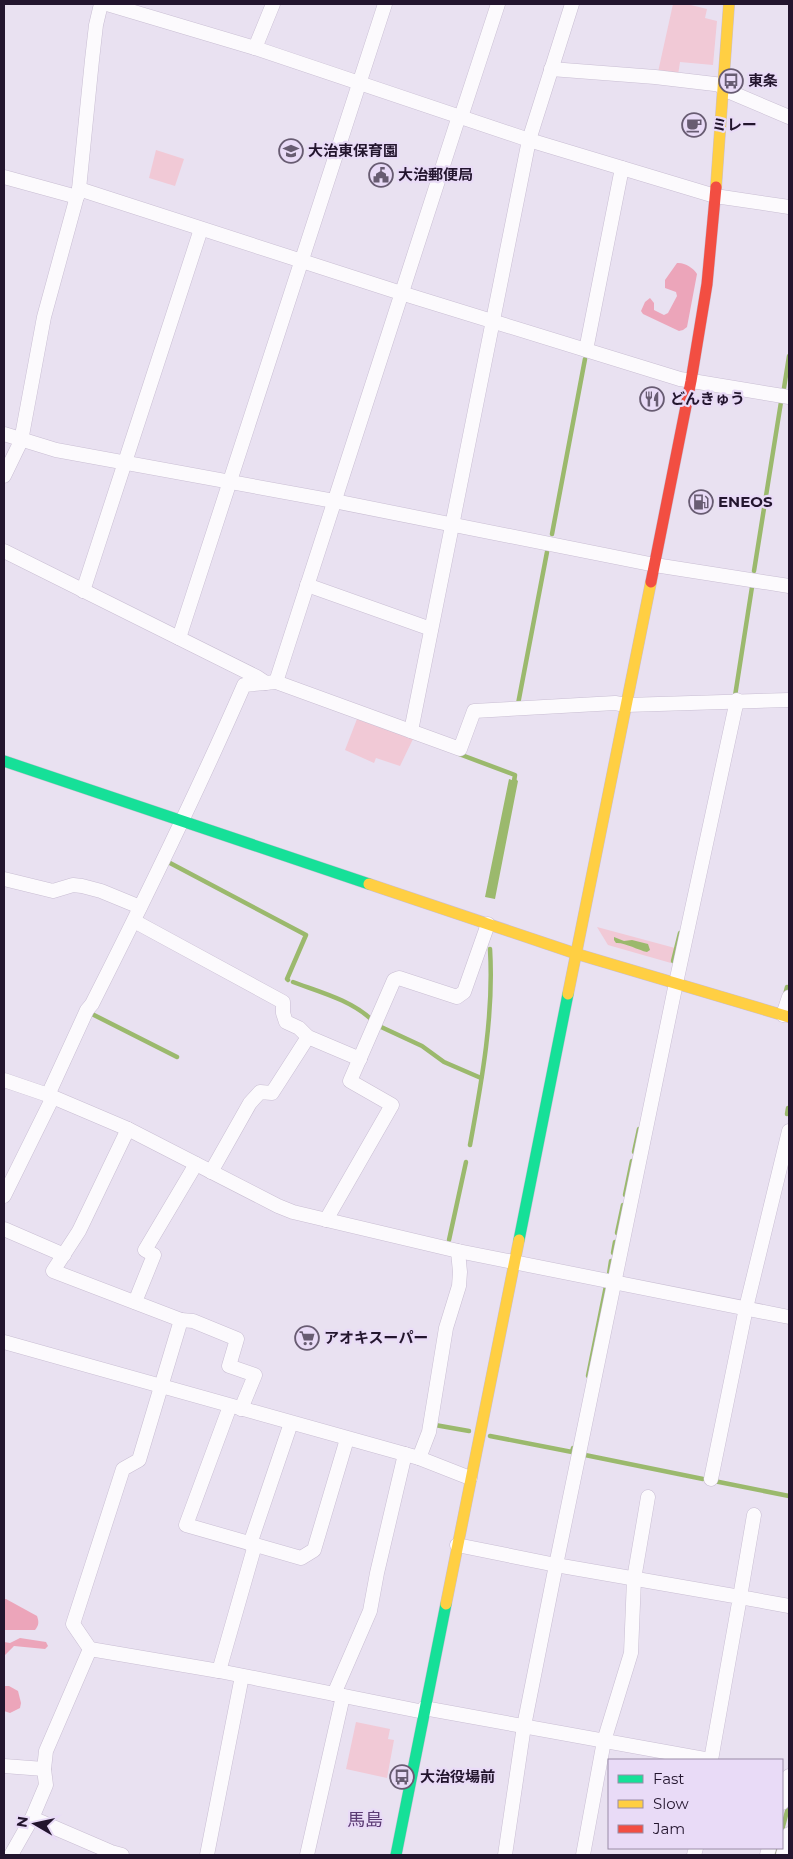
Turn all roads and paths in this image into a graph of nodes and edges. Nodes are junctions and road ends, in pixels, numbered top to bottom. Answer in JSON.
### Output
{"nodes":[{"id":1,"x":101,"y":4,"type":"edge"},
{"id":2,"x":108,"y":4,"type":"edge"},
{"id":3,"x":273,"y":4,"type":"edge"},
{"id":4,"x":386,"y":4,"type":"edge"},
{"id":5,"x":498,"y":4,"type":"edge"},
{"id":6,"x":572,"y":4,"type":"edge"},
{"id":7,"x":729,"y":4,"type":"edge"},
{"id":8,"x":255,"y":48,"type":"junction"},
{"id":9,"x":551,"y":69,"type":"junction"},
{"id":10,"x":360,"y":83,"type":"junction"},
{"id":11,"x":723,"y":87,"type":"junction"},
{"id":12,"x":460,"y":117,"type":"junction"},
{"id":13,"x":789,"y":117,"type":"edge"},
{"id":14,"x":529,"y":140,"type":"junction"},
{"id":15,"x":622,"y":168,"type":"junction"},
{"id":16,"x":4,"y":177,"type":"edge"},
{"id":17,"x":78,"y":193,"type":"junction"},
{"id":18,"x":716,"y":196,"type":"junction"},
{"id":19,"x":789,"y":207,"type":"edge"},
{"id":20,"x":201,"y":229,"type":"junction"},
{"id":21,"x":302,"y":261,"type":"junction"},
{"id":22,"x":401,"y":293,"type":"junction"},
{"id":23,"x":492,"y":321,"type":"junction"},
{"id":24,"x":586,"y":350,"type":"junction"},
{"id":25,"x":691,"y":381,"type":"junction"},
{"id":26,"x":789,"y":397,"type":"edge"},
{"id":27,"x":4,"y":434,"type":"edge"},
{"id":28,"x":21,"y":440,"type":"junction"},
{"id":29,"x":125,"y":463,"type":"junction"},
{"id":30,"x":4,"y":476,"type":"edge"},
{"id":31,"x":230,"y":482,"type":"junction"},
{"id":32,"x":334,"y":501,"type":"junction"},
{"id":33,"x":451,"y":525,"type":"junction"},
{"id":34,"x":4,"y":551,"type":"edge"},
{"id":35,"x":655,"y":565,"type":"junction"},
{"id":36,"x":307,"y":585,"type":"junction"},
{"id":37,"x":789,"y":586,"type":"edge"},
{"id":38,"x":83,"y":590,"type":"junction"},
{"id":39,"x":431,"y":629,"type":"junction"},
{"id":40,"x":178,"y":638,"type":"junction"},
{"id":41,"x":271,"y":682,"type":"junction"},
{"id":42,"x":737,"y":700,"type":"junction"},
{"id":43,"x":789,"y":700,"type":"edge"},
{"id":44,"x":626,"y":704,"type":"junction"},
{"id":45,"x":411,"y":731,"type":"junction"},
{"id":46,"x":4,"y":761,"type":"edge"},
{"id":47,"x":182,"y":820,"type":"junction"},
{"id":48,"x":4,"y":879,"type":"edge"},
{"id":49,"x":140,"y":907,"type":"junction"},
{"id":50,"x":134,"y":921,"type":"junction"},
{"id":51,"x":488,"y":924,"type":"junction"},
{"id":52,"x":577,"y":954,"type":"junction"},
{"id":53,"x":676,"y":983,"type":"junction"},
{"id":54,"x":789,"y":997,"type":"edge"},
{"id":55,"x":786,"y":1016,"type":"edge"},
{"id":56,"x":308,"y":1037,"type":"junction"},
{"id":57,"x":360,"y":1059,"type":"junction"},
{"id":58,"x":4,"y":1080,"type":"edge"},
{"id":59,"x":50,"y":1096,"type":"junction"},
{"id":60,"x":128,"y":1129,"type":"junction"},
{"id":61,"x":789,"y":1132,"type":"edge"},
{"id":62,"x":196,"y":1164,"type":"junction"},
{"id":63,"x":211,"y":1172,"type":"junction"},
{"id":64,"x":5,"y":1189,"type":"edge"},
{"id":65,"x":326,"y":1220,"type":"junction"},
{"id":66,"x":4,"y":1229,"type":"edge"},
{"id":67,"x":458,"y":1251,"type":"junction"},
{"id":68,"x":64,"y":1255,"type":"junction"},
{"id":69,"x":515,"y":1261,"type":"junction"},
{"id":70,"x":614,"y":1281,"type":"junction"},
{"id":71,"x":135,"y":1302,"type":"junction"},
{"id":72,"x":746,"y":1308,"type":"junction"},
{"id":73,"x":789,"y":1317,"type":"edge"},
{"id":74,"x":181,"y":1320,"type":"junction"},
{"id":75,"x":4,"y":1342,"type":"edge"},
{"id":76,"x":161,"y":1386,"type":"junction"},
{"id":77,"x":235,"y":1408,"type":"junction"},
{"id":78,"x":291,"y":1424,"type":"junction"},
{"id":79,"x":347,"y":1439,"type":"junction"},
{"id":80,"x":405,"y":1454,"type":"junction"},
{"id":81,"x":419,"y":1458,"type":"junction"},
{"id":82,"x":470,"y":1478,"type":"junction"},
{"id":83,"x":711,"y":1479,"type":"dead end"},
{"id":84,"x":648,"y":1496,"type":"dead end"},
{"id":85,"x":754,"y":1516,"type":"dead end"},
{"id":86,"x":252,"y":1544,"type":"junction"},
{"id":87,"x":457,"y":1544,"type":"junction"},
{"id":88,"x":556,"y":1565,"type":"junction"},
{"id":89,"x":634,"y":1579,"type":"junction"},
{"id":90,"x":740,"y":1597,"type":"junction"},
{"id":91,"x":789,"y":1606,"type":"edge"},
{"id":92,"x":90,"y":1649,"type":"junction"},
{"id":93,"x":218,"y":1671,"type":"junction"},
{"id":94,"x":242,"y":1676,"type":"junction"},
{"id":95,"x":338,"y":1695,"type":"junction"},
{"id":96,"x":424,"y":1710,"type":"junction"},
{"id":97,"x":524,"y":1726,"type":"junction"},
{"id":98,"x":604,"y":1741,"type":"junction"},
{"id":99,"x":704,"y":1759,"type":"edge"},
{"id":100,"x":710,"y":1759,"type":"edge"},
{"id":101,"x":4,"y":1766,"type":"edge"},
{"id":102,"x":44,"y":1769,"type":"junction"},
{"id":103,"x":789,"y":1776,"type":"edge"},
{"id":104,"x":783,"y":1799,"type":"edge"},
{"id":105,"x":32,"y":1818,"type":"junction"},
{"id":106,"x":789,"y":1834,"type":"edge"},
{"id":107,"x":11,"y":1855,"type":"edge"},
{"id":108,"x":122,"y":1855,"type":"edge"},
{"id":109,"x":208,"y":1855,"type":"edge"},
{"id":110,"x":307,"y":1855,"type":"edge"},
{"id":111,"x":396,"y":1855,"type":"edge"},
{"id":112,"x":505,"y":1855,"type":"edge"},
{"id":113,"x":583,"y":1855,"type":"edge"},
{"id":114,"x":783,"y":1855,"type":"edge"}],
"edges":[{"from":1,"to":17,"type":"street"},
{"from":2,"to":8,"type":"street"},
{"from":3,"to":8,"type":"street"},
{"from":4,"to":10,"type":"street"},
{"from":5,"to":12,"type":"street"},
{"from":6,"to":9,"type":"street"},
{"from":7,"to":11,"type":"street"},
{"from":8,"to":10,"type":"street"},
{"from":9,"to":11,"type":"street"},
{"from":9,"to":14,"type":"street"},
{"from":10,"to":12,"type":"street"},
{"from":10,"to":21,"type":"street"},
{"from":11,"to":13,"type":"street"},
{"from":11,"to":18,"type":"street"},
{"from":12,"to":14,"type":"street"},
{"from":12,"to":22,"type":"street"},
{"from":14,"to":15,"type":"street"},
{"from":14,"to":23,"type":"street"},
{"from":15,"to":18,"type":"street"},
{"from":15,"to":24,"type":"street"},
{"from":16,"to":17,"type":"street"},
{"from":17,"to":20,"type":"street"},
{"from":17,"to":28,"type":"street"},
{"from":18,"to":19,"type":"street"},
{"from":18,"to":25,"type":"street"},
{"from":20,"to":21,"type":"street"},
{"from":20,"to":29,"type":"street"},
{"from":21,"to":22,"type":"street"},
{"from":21,"to":31,"type":"street"},
{"from":22,"to":23,"type":"street"},
{"from":22,"to":32,"type":"street"},
{"from":23,"to":24,"type":"street"},
{"from":23,"to":33,"type":"street"},
{"from":24,"to":25,"type":"street"},
{"from":25,"to":26,"type":"street"},
{"from":25,"to":35,"type":"street"},
{"from":27,"to":28,"type":"street"},
{"from":28,"to":29,"type":"street"},
{"from":28,"to":30,"type":"street"},
{"from":29,"to":31,"type":"street"},
{"from":29,"to":38,"type":"street"},
{"from":31,"to":32,"type":"street"},
{"from":31,"to":40,"type":"street"},
{"from":32,"to":33,"type":"street"},
{"from":32,"to":36,"type":"street"},
{"from":33,"to":35,"type":"street"},
{"from":33,"to":39,"type":"street"},
{"from":34,"to":38,"type":"street"},
{"from":35,"to":37,"type":"street"},
{"from":35,"to":44,"type":"street"},
{"from":36,"to":39,"type":"street"},
{"from":36,"to":41,"type":"street"},
{"from":38,"to":40,"type":"street"},
{"from":39,"to":45,"type":"street"},
{"from":40,"to":41,"type":"street"},
{"from":41,"to":45,"type":"street"},
{"from":41,"to":47,"type":"street"},
{"from":42,"to":43,"type":"street"},
{"from":42,"to":44,"type":"street"},
{"from":42,"to":53,"type":"street"},
{"from":44,"to":45,"type":"street"},
{"from":44,"to":52,"type":"street"},
{"from":46,"to":47,"type":"street"},
{"from":47,"to":49,"type":"street"},
{"from":47,"to":51,"type":"street"},
{"from":48,"to":49,"type":"street"},
{"from":49,"to":50,"type":"street"},
{"from":50,"to":56,"type":"street"},
{"from":50,"to":59,"type":"street"},
{"from":51,"to":52,"type":"street"},
{"from":51,"to":57,"type":"street"},
{"from":52,"to":53,"type":"street"},
{"from":52,"to":69,"type":"street"},
{"from":53,"to":55,"type":"street"},
{"from":53,"to":70,"type":"street"},
{"from":54,"to":55,"type":"street"},
{"from":56,"to":57,"type":"street"},
{"from":56,"to":63,"type":"street"},
{"from":57,"to":65,"type":"street"},
{"from":58,"to":59,"type":"street"},
{"from":59,"to":60,"type":"street"},
{"from":59,"to":64,"type":"street"},
{"from":60,"to":62,"type":"street"},
{"from":60,"to":68,"type":"street"},
{"from":61,"to":72,"type":"street"},
{"from":62,"to":63,"type":"street"},
{"from":62,"to":71,"type":"street"},
{"from":63,"to":65,"type":"street"},
{"from":65,"to":67,"type":"street"},
{"from":66,"to":68,"type":"street"},
{"from":67,"to":69,"type":"street"},
{"from":67,"to":81,"type":"street"},
{"from":68,"to":71,"type":"street"},
{"from":69,"to":70,"type":"street"},
{"from":69,"to":82,"type":"street"},
{"from":70,"to":72,"type":"street"},
{"from":70,"to":88,"type":"street"},
{"from":71,"to":74,"type":"street"},
{"from":72,"to":73,"type":"street"},
{"from":72,"to":83,"type":"street"},
{"from":74,"to":76,"type":"street"},
{"from":74,"to":77,"type":"street"},
{"from":75,"to":76,"type":"street"},
{"from":76,"to":77,"type":"street"},
{"from":76,"to":92,"type":"street"},
{"from":77,"to":78,"type":"street"},
{"from":77,"to":86,"type":"street"},
{"from":78,"to":79,"type":"street"},
{"from":78,"to":86,"type":"street"},
{"from":79,"to":80,"type":"street"},
{"from":79,"to":86,"type":"street"},
{"from":80,"to":81,"type":"street"},
{"from":80,"to":95,"type":"street"},
{"from":81,"to":82,"type":"street"},
{"from":82,"to":87,"type":"street"},
{"from":84,"to":89,"type":"street"},
{"from":85,"to":90,"type":"street"},
{"from":86,"to":93,"type":"street"},
{"from":87,"to":88,"type":"street"},
{"from":87,"to":96,"type":"street"},
{"from":88,"to":89,"type":"street"},
{"from":88,"to":97,"type":"street"},
{"from":89,"to":90,"type":"street"},
{"from":89,"to":98,"type":"street"},
{"from":90,"to":91,"type":"street"},
{"from":90,"to":100,"type":"street"},
{"from":92,"to":93,"type":"street"},
{"from":92,"to":102,"type":"street"},
{"from":93,"to":94,"type":"street"},
{"from":94,"to":95,"type":"street"},
{"from":94,"to":109,"type":"street"},
{"from":95,"to":96,"type":"street"},
{"from":95,"to":110,"type":"street"},
{"from":96,"to":97,"type":"street"},
{"from":96,"to":111,"type":"street"},
{"from":97,"to":98,"type":"street"},
{"from":97,"to":112,"type":"street"},
{"from":98,"to":99,"type":"street"},
{"from":98,"to":113,"type":"street"},
{"from":101,"to":102,"type":"street"},
{"from":102,"to":105,"type":"street"},
{"from":103,"to":104,"type":"street"},
{"from":105,"to":107,"type":"street"},
{"from":105,"to":108,"type":"street"},
{"from":106,"to":114,"type":"street"}]}
